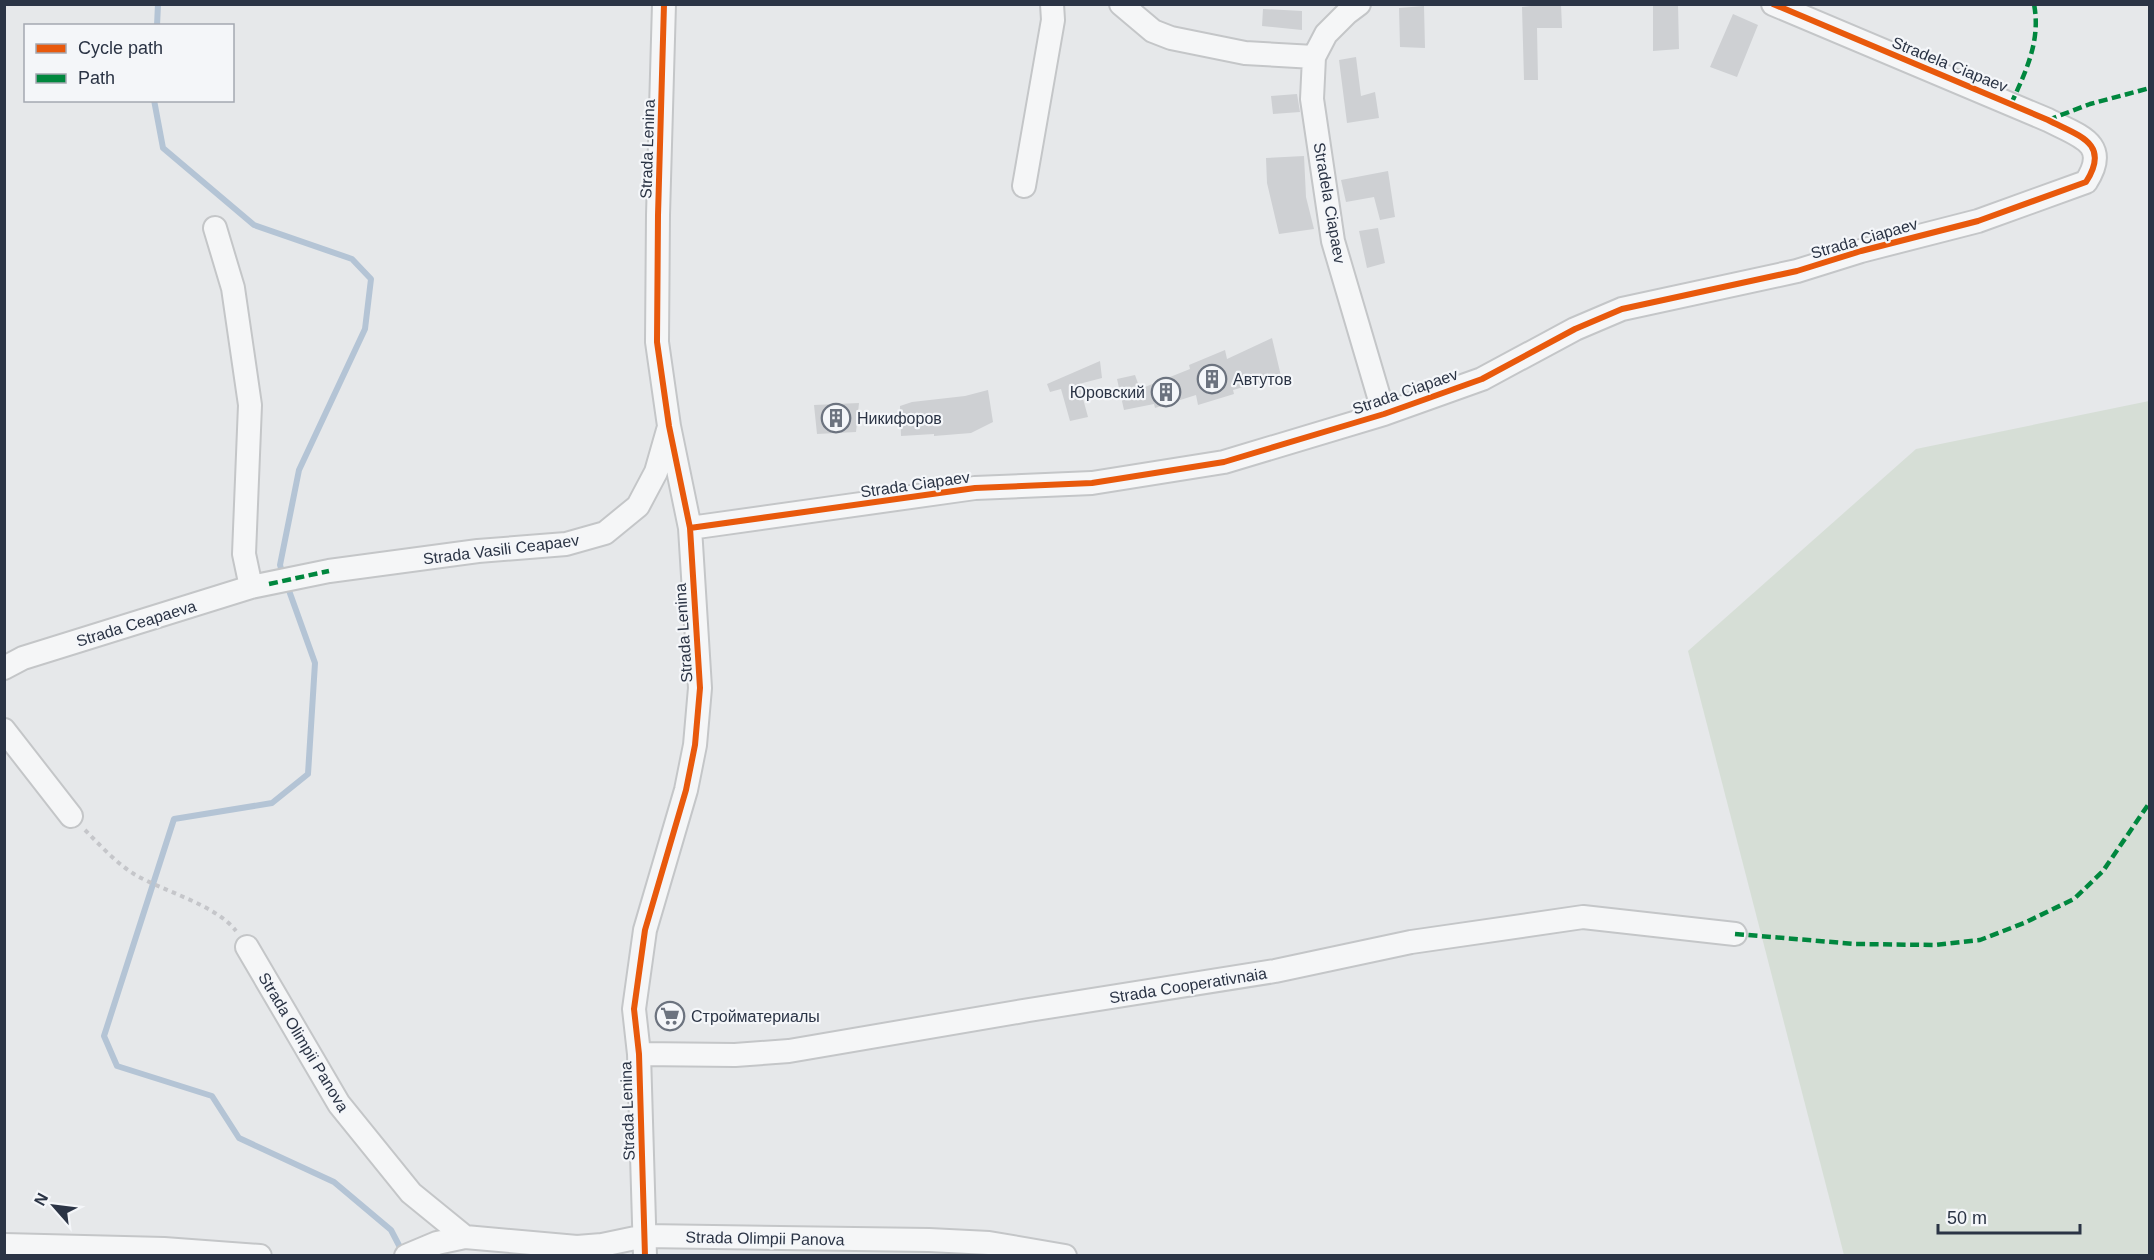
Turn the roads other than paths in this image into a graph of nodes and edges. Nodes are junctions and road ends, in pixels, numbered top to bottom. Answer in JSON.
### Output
{"nodes":[{"id":1,"x":664,"y":4,"type":"edge"},
{"id":2,"x":1052,"y":4,"type":"edge"},
{"id":3,"x":1121,"y":4,"type":"edge"},
{"id":4,"x":1359,"y":4,"type":"edge"},
{"id":5,"x":1773,"y":4,"type":"edge"},
{"id":6,"x":1314,"y":57,"type":"junction"},
{"id":7,"x":2096,"y":168,"type":"joint"},
{"id":8,"x":1024,"y":186,"type":"dead end"},
{"id":9,"x":215,"y":228,"type":"dead end"},
{"id":10,"x":1384,"y":414,"type":"junction"},
{"id":11,"x":669,"y":426,"type":"junction"},
{"id":12,"x":690,"y":528,"type":"junction"},
{"id":13,"x":260,"y":586,"type":"junction"},
{"id":14,"x":4,"y":668,"type":"edge"},
{"id":15,"x":4,"y":730,"type":"edge"},
{"id":16,"x":71,"y":816,"type":"road end"},
{"id":17,"x":1735,"y":934,"type":"dead end"},
{"id":18,"x":247,"y":947,"type":"road end"},
{"id":19,"x":639,"y":1054,"type":"junction"},
{"id":20,"x":465,"y":1238,"type":"junction"},
{"id":21,"x":4,"y":1245,"type":"edge"},
{"id":22,"x":645,"y":1246,"type":"edge"},
{"id":23,"x":260,"y":1256,"type":"edge"},
{"id":24,"x":406,"y":1256,"type":"edge"},
{"id":25,"x":1065,"y":1256,"type":"edge"}],
"edges":[{"from":1,"to":11,"type":"street","name":"Strada Lenina"},
{"from":2,"to":8,"type":"street"},
{"from":3,"to":6,"type":"street"},
{"from":4,"to":6,"type":"street","name":"Stradela Ciapaev"},
{"from":5,"to":7,"type":"street","name":"Stradela Ciapaev"},
{"from":6,"to":10,"type":"street","name":"Stradela Ciapaev"},
{"from":7,"to":10,"type":"street","name":"Strada Ciapaev"},
{"from":9,"to":13,"type":"street"},
{"from":10,"to":12,"type":"street","name":"Strada Ciapaev"},
{"from":11,"to":12,"type":"street","name":"Strada Lenina"},
{"from":11,"to":13,"type":"street","name":"Strada Vasili Ceapaev"},
{"from":12,"to":19,"type":"street","name":"Strada Lenina"},
{"from":13,"to":14,"type":"street","name":"Strada Ceapaeva"},
{"from":15,"to":16,"type":"street"},
{"from":17,"to":19,"type":"street","name":"Strada Cooperativnaia"},
{"from":18,"to":20,"type":"street","name":"Strada Olimpii Panova"},
{"from":19,"to":22,"type":"street","name":"Strada Lenina"},
{"from":20,"to":22,"type":"street","name":"Strada Olimpii Panova"},
{"from":20,"to":24,"type":"street","name":"Strada Olimpii Panova"},
{"from":21,"to":23,"type":"street"},
{"from":22,"to":25,"type":"street","name":"Strada Olimpii Panova"}]}
